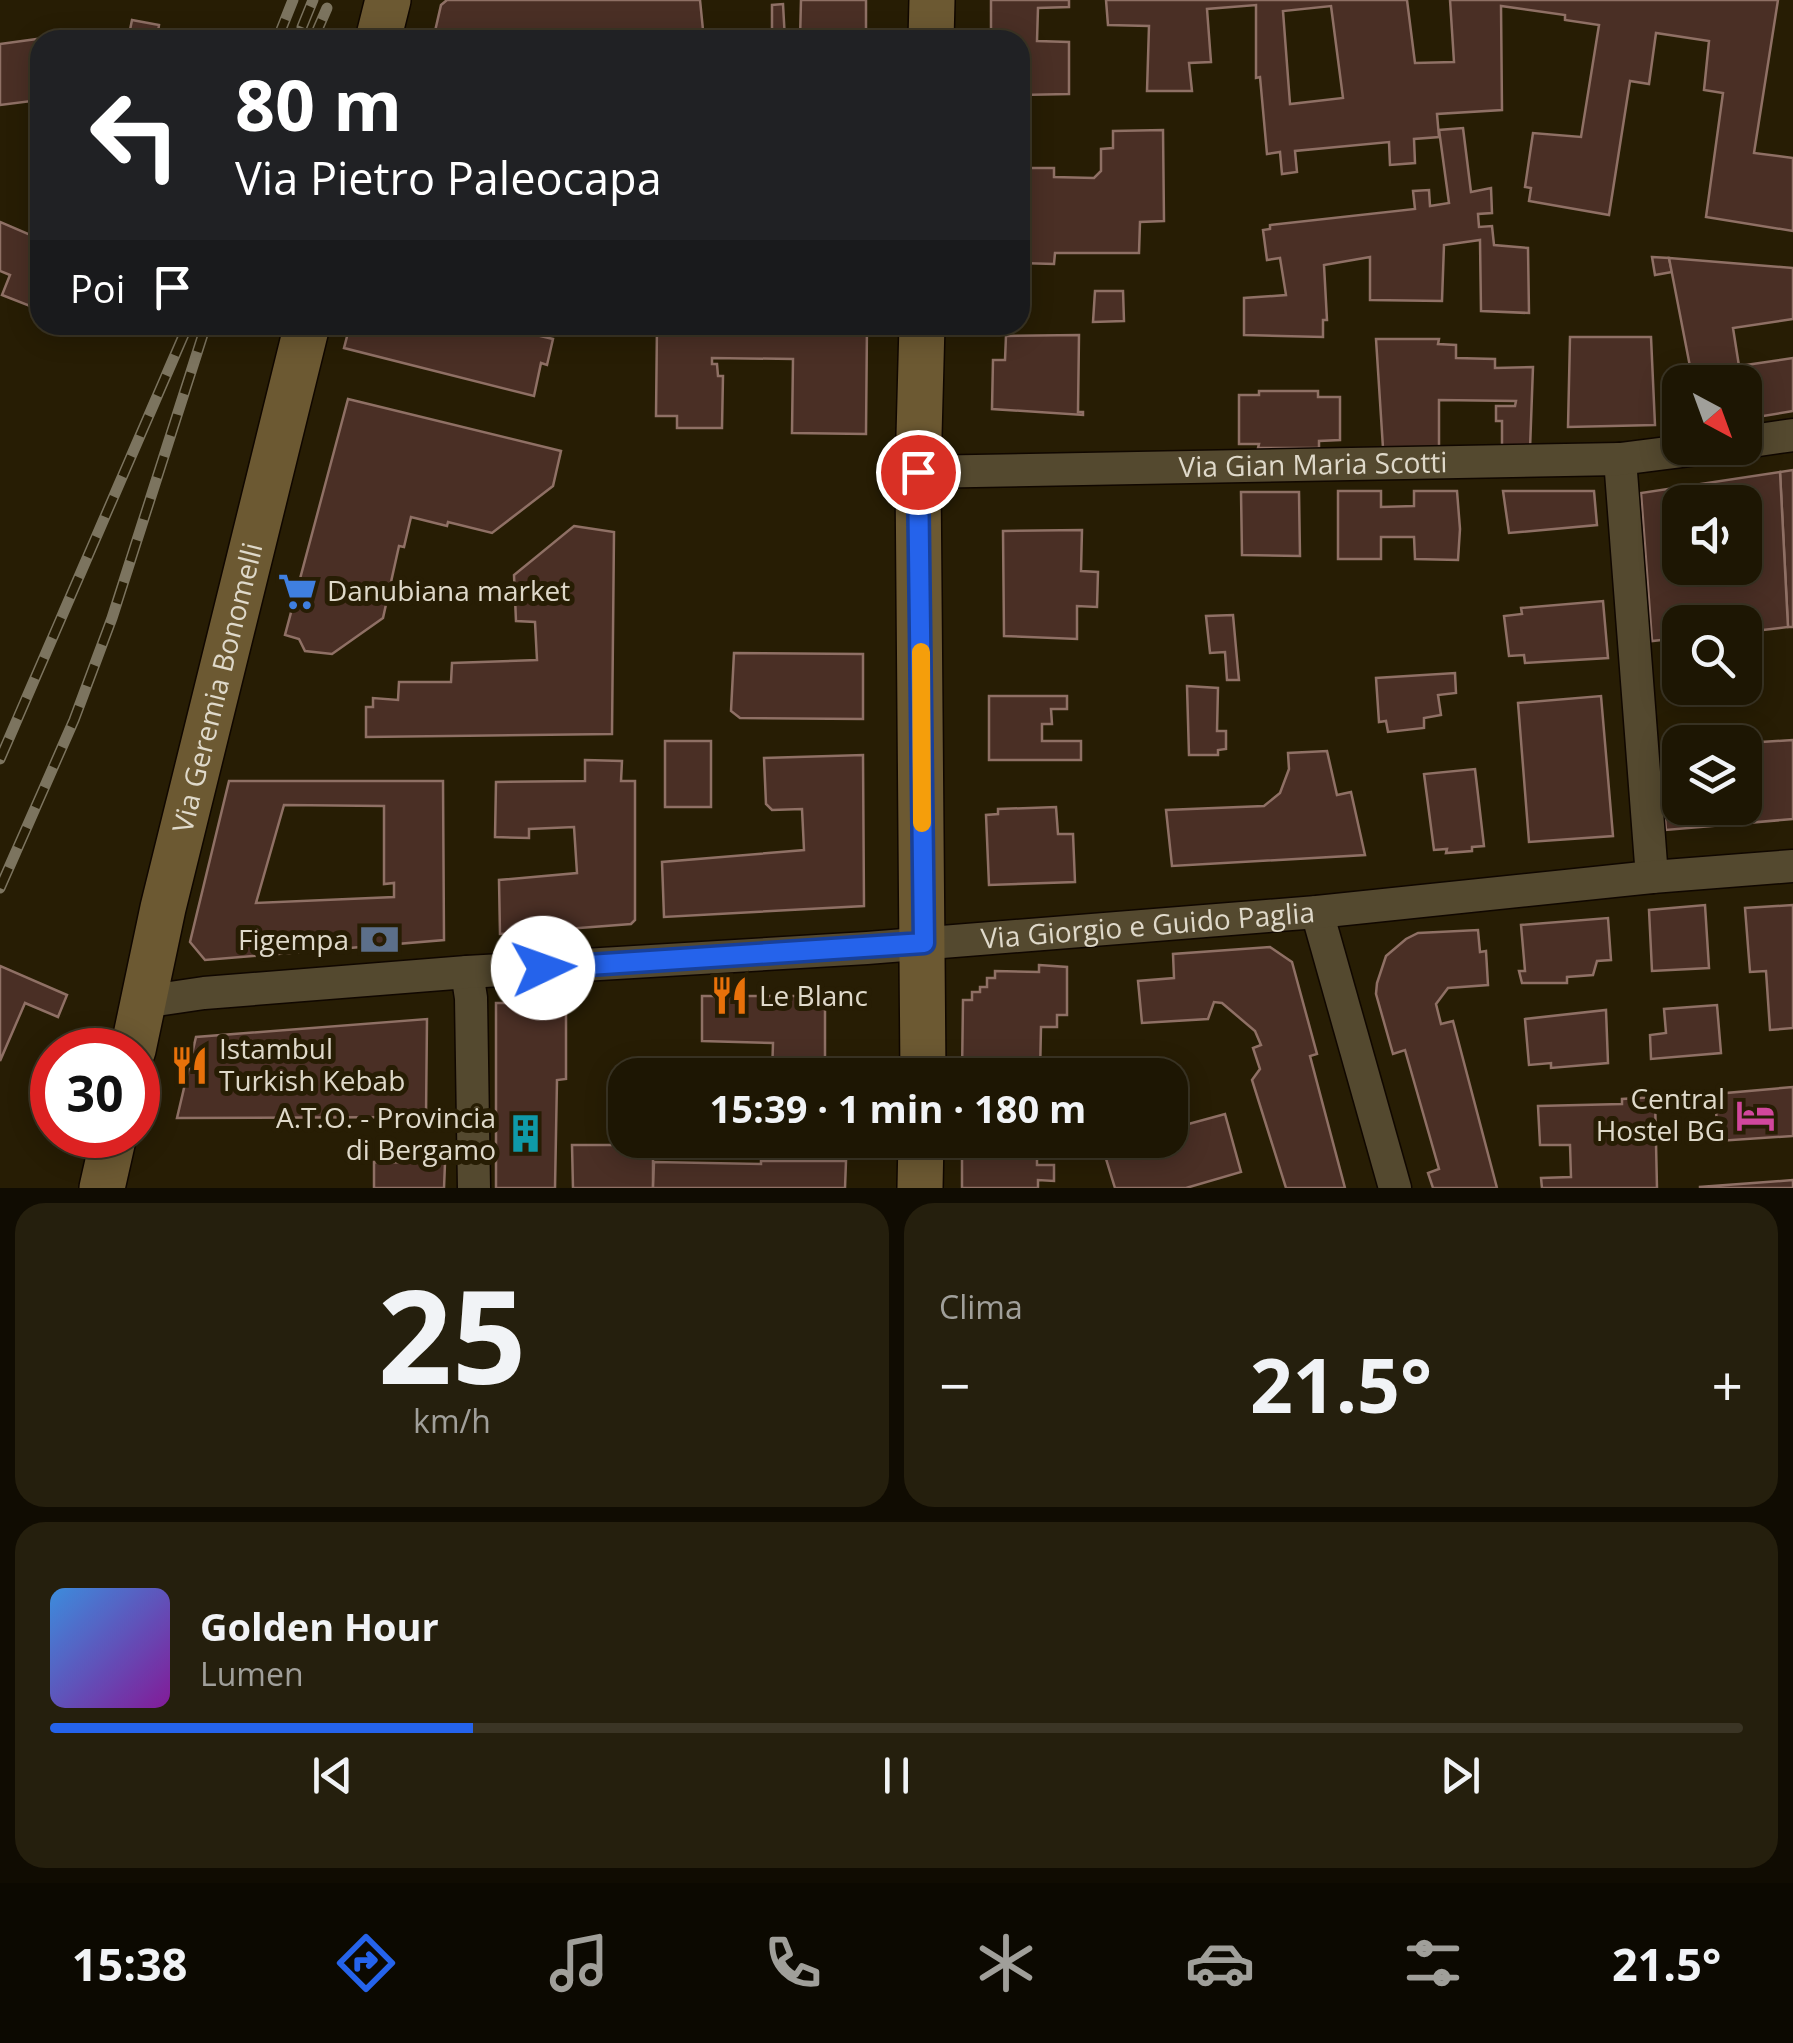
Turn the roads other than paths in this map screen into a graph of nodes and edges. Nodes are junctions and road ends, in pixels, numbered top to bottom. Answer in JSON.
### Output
{"nodes":[{"id":1,"x":388,"y":0,"type":"edge"},
{"id":2,"x":932,"y":0,"type":"edge"},
{"id":3,"x":380,"y":30,"type":"edge"},
{"id":4,"x":931,"y":30,"type":"edge"},
{"id":5,"x":305,"y":335,"type":"edge"},
{"id":6,"x":922,"y":335,"type":"edge"},
{"id":7,"x":1793,"y":436,"type":"edge"},
{"id":8,"x":1762,"y":440,"type":"edge"},
{"id":9,"x":1662,"y":454,"type":"edge"},
{"id":10,"x":1620,"y":460,"type":"junction"},
{"id":11,"x":918,"y":472,"type":"junction"},
{"id":12,"x":1793,"y":866,"type":"edge"},
{"id":13,"x":1652,"y":877,"type":"junction"},
{"id":14,"x":1317,"y":912,"type":"junction"},
{"id":15,"x":924,"y":943,"type":"junction"},
{"id":16,"x":467,"y":972,"type":"junction"},
{"id":17,"x":143,"y":1002,"type":"junction"},
{"id":18,"x":137,"y":1028,"type":"edge"},
{"id":19,"x":923,"y":1058,"type":"edge"},
{"id":20,"x":109,"y":1158,"type":"edge"},
{"id":21,"x":921,"y":1158,"type":"edge"},
{"id":22,"x":102,"y":1188,"type":"edge"},
{"id":23,"x":474,"y":1188,"type":"edge"},
{"id":24,"x":920,"y":1188,"type":"edge"},
{"id":25,"x":1395,"y":1188,"type":"edge"}],
"edges":[{"from":1,"to":3,"type":"main road"},
{"from":2,"to":4,"type":"main road"},
{"from":5,"to":17,"type":"main road","name":"Via Geremia Bonomelli"},
{"from":6,"to":11,"type":"main road"},
{"from":7,"to":8,"type":"street"},
{"from":9,"to":10,"type":"street","name":"Via Gian Maria Scotti"},
{"from":10,"to":11,"type":"street","name":"Via Gian Maria Scotti"},
{"from":10,"to":13,"type":"street"},
{"from":11,"to":15,"type":"main road"},
{"from":12,"to":13,"type":"street","name":"Via Giorgio e Guido Paglia"},
{"from":13,"to":14,"type":"street","name":"Via Giorgio e Guido Paglia"},
{"from":14,"to":15,"type":"street","name":"Via Giorgio e Guido Paglia"},
{"from":14,"to":25,"type":"street"},
{"from":15,"to":16,"type":"street","name":"Via Giorgio e Guido Paglia"},
{"from":15,"to":19,"type":"main road"},
{"from":16,"to":17,"type":"street","name":"Via Giorgio e Guido Paglia"},
{"from":16,"to":23,"type":"street"},
{"from":17,"to":18,"type":"main road","name":"Via Geremia Bonomelli"},
{"from":20,"to":22,"type":"main road"},
{"from":21,"to":24,"type":"main road"}]}
